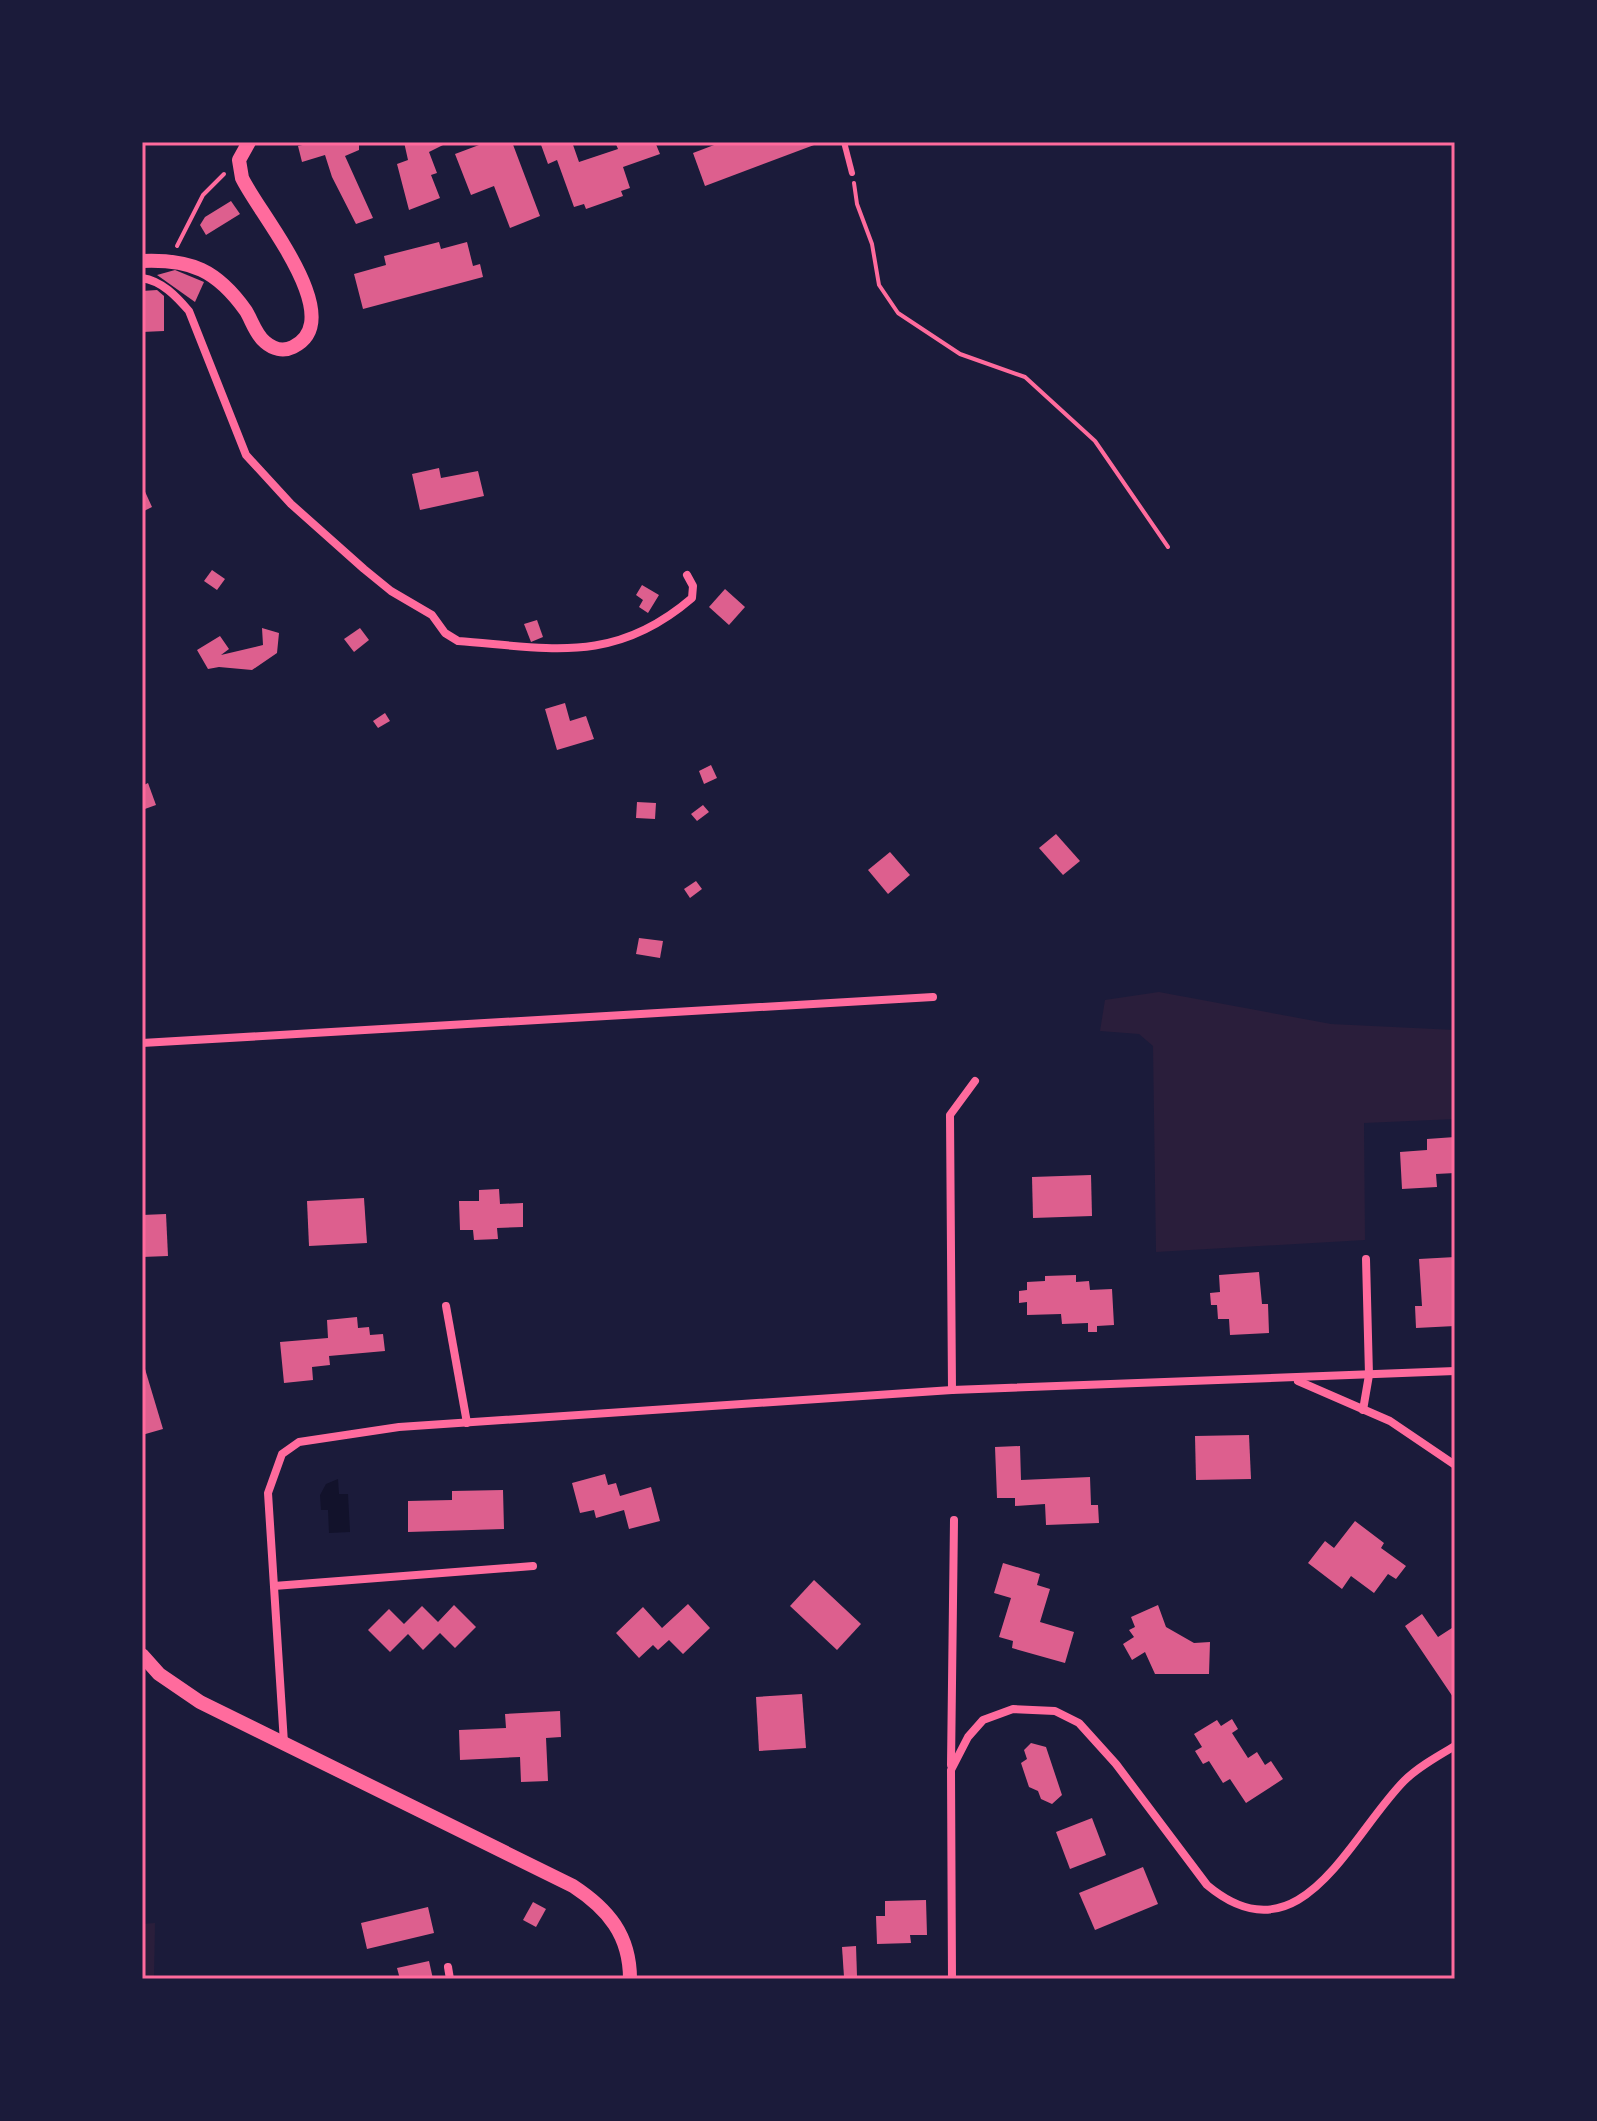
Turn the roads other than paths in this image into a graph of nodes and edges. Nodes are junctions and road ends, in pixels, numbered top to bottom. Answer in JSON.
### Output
{"nodes":[{"id":1,"x":249,"y":142,"type":"edge"},
{"id":2,"x":844,"y":142,"type":"edge"},
{"id":3,"x":852,"y":173,"type":"road end"},
{"id":4,"x":142,"y":261,"type":"edge"},
{"id":5,"x":142,"y":278,"type":"edge"},
{"id":6,"x":687,"y":575,"type":"dead end"},
{"id":7,"x":933,"y":997,"type":"dead end"},
{"id":8,"x":142,"y":1043,"type":"edge"},
{"id":9,"x":975,"y":1081,"type":"dead end"},
{"id":10,"x":1366,"y":1259,"type":"dead end"},
{"id":11,"x":446,"y":1306,"type":"dead end"},
{"id":12,"x":1455,"y":1371,"type":"edge"},
{"id":13,"x":1369,"y":1375,"type":"junction"},
{"id":14,"x":1293,"y":1379,"type":"junction"},
{"id":15,"x":952,"y":1390,"type":"junction"},
{"id":16,"x":1363,"y":1410,"type":"junction"},
{"id":17,"x":467,"y":1423,"type":"junction"},
{"id":18,"x":1455,"y":1465,"type":"edge"},
{"id":19,"x":954,"y":1520,"type":"dead end"},
{"id":20,"x":533,"y":1566,"type":"dead end"},
{"id":21,"x":274,"y":1586,"type":"junction"},
{"id":22,"x":142,"y":1655,"type":"edge"},
{"id":23,"x":284,"y":1743,"type":"junction"},
{"id":24,"x":1455,"y":1746,"type":"edge"},
{"id":25,"x":951,"y":1770,"type":"junction"},
{"id":26,"x":448,"y":1967,"type":"dead end"},
{"id":27,"x":450,"y":1979,"type":"edge"},
{"id":28,"x":630,"y":1979,"type":"edge"},
{"id":29,"x":952,"y":1979,"type":"edge"}],
"edges":[{"from":1,"to":4,"type":"street"},
{"from":2,"to":3,"type":"lane"},
{"from":5,"to":6,"type":"street"},
{"from":7,"to":8,"type":"street"},
{"from":9,"to":15,"type":"street"},
{"from":10,"to":13,"type":"street"},
{"from":11,"to":17,"type":"street"},
{"from":12,"to":13,"type":"street"},
{"from":13,"to":14,"type":"street"},
{"from":13,"to":16,"type":"street"},
{"from":14,"to":15,"type":"street"},
{"from":14,"to":16,"type":"street"},
{"from":15,"to":17,"type":"street"},
{"from":16,"to":18,"type":"street"},
{"from":17,"to":21,"type":"street"},
{"from":19,"to":25,"type":"street"},
{"from":20,"to":21,"type":"street"},
{"from":21,"to":23,"type":"street"},
{"from":22,"to":23,"type":"street"},
{"from":23,"to":28,"type":"street"},
{"from":24,"to":25,"type":"street"},
{"from":25,"to":29,"type":"street"},
{"from":26,"to":27,"type":"street"}]}
